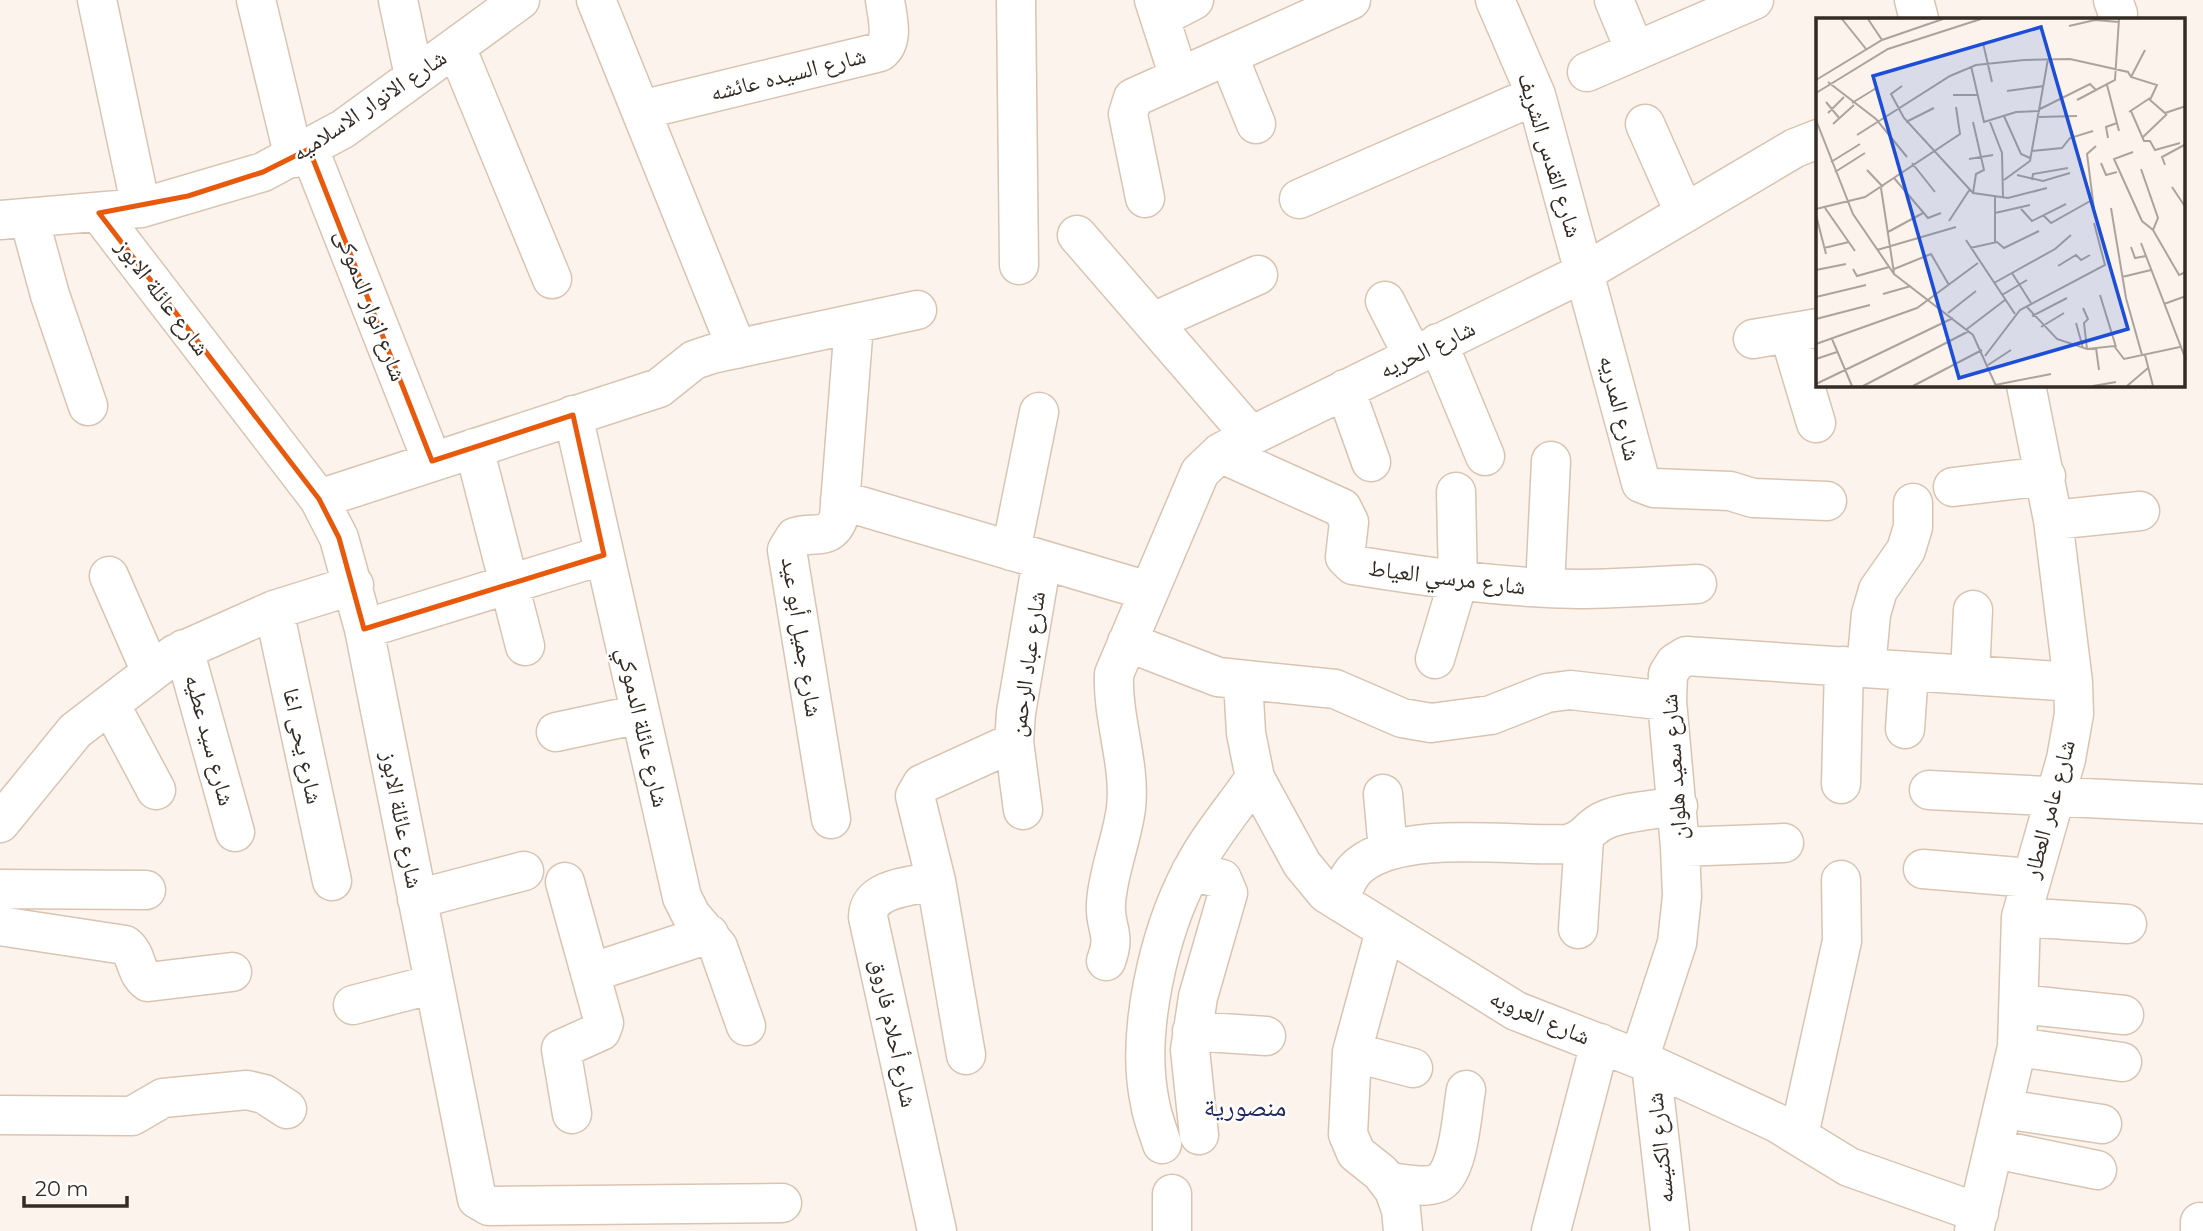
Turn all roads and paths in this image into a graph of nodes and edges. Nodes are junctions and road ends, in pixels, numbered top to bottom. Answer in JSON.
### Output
{"nodes":[{"id":1,"x":97,"y":0,"type":"edge"},
{"id":2,"x":256,"y":0,"type":"edge"},
{"id":3,"x":398,"y":0,"type":"edge"},
{"id":4,"x":520,"y":0,"type":"edge"},
{"id":5,"x":596,"y":0,"type":"edge"},
{"id":6,"x":885,"y":0,"type":"edge"},
{"id":7,"x":1016,"y":0,"type":"edge"},
{"id":8,"x":1194,"y":0,"type":"edge"},
{"id":9,"x":1352,"y":0,"type":"edge"},
{"id":10,"x":1495,"y":0,"type":"edge"},
{"id":11,"x":1614,"y":0,"type":"edge"},
{"id":12,"x":1754,"y":0,"type":"edge"},
{"id":13,"x":1914,"y":0,"type":"edge"},
{"id":14,"x":1157,"y":9,"type":"edge"},
{"id":15,"x":1686,"y":14,"type":"edge"},
{"id":16,"x":1919,"y":18,"type":"edge"},
{"id":17,"x":456,"y":47,"type":"junction"},
{"id":18,"x":1635,"y":51,"type":"junction"},
{"id":19,"x":1228,"y":55,"type":"junction"},
{"id":20,"x":1587,"y":72,"type":"dead end"},
{"id":21,"x":414,"y":76,"type":"junction"},
{"id":22,"x":1179,"y":77,"type":"junction"},
{"id":23,"x":1536,"y":95,"type":"junction"},
{"id":24,"x":640,"y":110,"type":"junction"},
{"id":25,"x":1256,"y":124,"type":"dead end"},
{"id":26,"x":1645,"y":124,"type":"dead end"},
{"id":27,"x":1816,"y":140,"type":"edge"},
{"id":28,"x":302,"y":153,"type":"junction"},
{"id":29,"x":1145,"y":198,"type":"dead end"},
{"id":30,"x":1299,"y":199,"type":"dead end"},
{"id":31,"x":141,"y":208,"type":"junction"},
{"id":32,"x":1684,"y":212,"type":"junction"},
{"id":33,"x":99,"y":213,"type":"junction"},
{"id":34,"x":15,"y":219,"type":"edge"},
{"id":35,"x":1077,"y":235,"type":"dead end"},
{"id":36,"x":1019,"y":265,"type":"dead end"},
{"id":37,"x":1585,"y":272,"type":"junction"},
{"id":38,"x":1258,"y":275,"type":"dead end"},
{"id":39,"x":552,"y":279,"type":"dead end"},
{"id":40,"x":1385,"y":301,"type":"dead end"},
{"id":41,"x":917,"y":310,"type":"dead end"},
{"id":42,"x":1153,"y":322,"type":"junction"},
{"id":43,"x":854,"y":324,"type":"junction"},
{"id":44,"x":1787,"y":333,"type":"edge"},
{"id":45,"x":737,"y":349,"type":"junction"},
{"id":46,"x":1426,"y":350,"type":"junction"},
{"id":47,"x":2026,"y":387,"type":"edge"},
{"id":48,"x":1345,"y":389,"type":"junction"},
{"id":49,"x":88,"y":406,"type":"dead end"},
{"id":50,"x":1039,"y":412,"type":"dead end"},
{"id":51,"x":573,"y":415,"type":"junction"},
{"id":52,"x":1816,"y":423,"type":"dead end"},
{"id":53,"x":1235,"y":445,"type":"junction"},
{"id":54,"x":474,"y":448,"type":"junction"},
{"id":55,"x":1486,"y":456,"type":"dead end"},
{"id":56,"x":432,"y":461,"type":"junction"},
{"id":57,"x":1551,"y":461,"type":"dead end"},
{"id":58,"x":1371,"y":462,"type":"dead end"},
{"id":59,"x":2046,"y":476,"type":"junction"},
{"id":60,"x":1953,"y":488,"type":"dead end"},
{"id":61,"x":1456,"y":492,"type":"dead end"},
{"id":62,"x":319,"y":499,"type":"junction"},
{"id":63,"x":840,"y":500,"type":"junction"},
{"id":64,"x":1827,"y":501,"type":"dead end"},
{"id":65,"x":1913,"y":503,"type":"dead end"},
{"id":66,"x":2140,"y":511,"type":"dead end"},
{"id":67,"x":2053,"y":520,"type":"junction"},
{"id":68,"x":604,"y":555,"type":"junction"},
{"id":69,"x":1027,"y":555,"type":"junction"},
{"id":70,"x":109,"y":576,"type":"dead end"},
{"id":71,"x":1458,"y":582,"type":"junction"},
{"id":72,"x":509,"y":584,"type":"junction"},
{"id":73,"x":1697,"y":584,"type":"dead end"},
{"id":74,"x":354,"y":585,"type":"junction"},
{"id":75,"x":1545,"y":587,"type":"junction"},
{"id":76,"x":1148,"y":591,"type":"junction"},
{"id":77,"x":274,"y":610,"type":"junction"},
{"id":78,"x":1973,"y":610,"type":"dead end"},
{"id":79,"x":365,"y":629,"type":"junction"},
{"id":80,"x":1127,"y":642,"type":"junction"},
{"id":81,"x":525,"y":646,"type":"dead end"},
{"id":82,"x":184,"y":649,"type":"junction"},
{"id":83,"x":1435,"y":659,"type":"dead end"},
{"id":84,"x":1855,"y":667,"type":"junction"},
{"id":85,"x":1909,"y":671,"type":"junction"},
{"id":86,"x":151,"y":672,"type":"junction"},
{"id":87,"x":1970,"y":675,"type":"junction"},
{"id":88,"x":1243,"y":680,"type":"junction"},
{"id":89,"x":2073,"y":682,"type":"junction"},
{"id":90,"x":1667,"y":701,"type":"junction"},
{"id":91,"x":110,"y":704,"type":"junction"},
{"id":92,"x":640,"y":714,"type":"junction"},
{"id":93,"x":1905,"y":729,"type":"dead end"},
{"id":94,"x":556,"y":732,"type":"dead end"},
{"id":95,"x":1014,"y":742,"type":"junction"},
{"id":96,"x":1255,"y":778,"type":"junction"},
{"id":97,"x":1841,"y":785,"type":"dead end"},
{"id":98,"x":156,"y":790,"type":"dead end"},
{"id":99,"x":1929,"y":790,"type":"dead end"},
{"id":100,"x":1383,"y":794,"type":"dead end"},
{"id":101,"x":2055,"y":796,"type":"junction"},
{"id":102,"x":2203,"y":804,"type":"edge"},
{"id":103,"x":1678,"y":806,"type":"junction"},
{"id":104,"x":1023,"y":810,"type":"dead end"},
{"id":105,"x":831,"y":818,"type":"dead end"},
{"id":106,"x":0,"y":823,"type":"edge"},
{"id":107,"x":235,"y":832,"type":"dead end"},
{"id":108,"x":1584,"y":839,"type":"junction"},
{"id":109,"x":1784,"y":843,"type":"dead end"},
{"id":110,"x":1680,"y":847,"type":"junction"},
{"id":111,"x":1388,"y":851,"type":"junction"},
{"id":112,"x":1923,"y":869,"type":"dead end"},
{"id":113,"x":1191,"y":871,"type":"junction"},
{"id":114,"x":524,"y":872,"type":"dead end"},
{"id":115,"x":2029,"y":878,"type":"junction"},
{"id":116,"x":1841,"y":880,"type":"dead end"},
{"id":117,"x":332,"y":881,"type":"dead end"},
{"id":118,"x":936,"y":881,"type":"junction"},
{"id":119,"x":565,"y":882,"type":"dead end"},
{"id":120,"x":0,"y":889,"type":"edge"},
{"id":121,"x":146,"y":890,"type":"dead end"},
{"id":122,"x":417,"y":899,"type":"junction"},
{"id":123,"x":1340,"y":902,"type":"junction"},
{"id":124,"x":2021,"y":917,"type":"junction"},
{"id":125,"x":2127,"y":924,"type":"dead end"},
{"id":126,"x":0,"y":926,"type":"edge"},
{"id":127,"x":1578,"y":929,"type":"dead end"},
{"id":128,"x":1385,"y":931,"type":"junction"},
{"id":129,"x":709,"y":934,"type":"junction"},
{"id":130,"x":1106,"y":961,"type":"dead end"},
{"id":131,"x":232,"y":972,"type":"dead end"},
{"id":132,"x":590,"y":973,"type":"junction"},
{"id":133,"x":434,"y":984,"type":"junction"},
{"id":134,"x":2020,"y":1004,"type":"junction"},
{"id":135,"x":354,"y":1005,"type":"dead end"},
{"id":136,"x":2124,"y":1015,"type":"dead end"},
{"id":137,"x":746,"y":1026,"type":"dead end"},
{"id":138,"x":1192,"y":1031,"type":"junction"},
{"id":139,"x":1266,"y":1036,"type":"dead end"},
{"id":140,"x":1600,"y":1043,"type":"junction"},
{"id":141,"x":2017,"y":1047,"type":"junction"},
{"id":142,"x":1352,"y":1052,"type":"junction"},
{"id":143,"x":966,"y":1055,"type":"dead end"},
{"id":144,"x":1645,"y":1062,"type":"junction"},
{"id":145,"x":2122,"y":1062,"type":"dead end"},
{"id":146,"x":1413,"y":1068,"type":"dead end"},
{"id":147,"x":1466,"y":1090,"type":"dead end"},
{"id":148,"x":287,"y":1109,"type":"dead end"},
{"id":149,"x":2004,"y":1109,"type":"junction"},
{"id":150,"x":572,"y":1114,"type":"dead end"},
{"id":151,"x":0,"y":1115,"type":"edge"},
{"id":152,"x":2102,"y":1124,"type":"dead end"},
{"id":153,"x":1199,"y":1135,"type":"dead end"},
{"id":154,"x":1799,"y":1135,"type":"junction"},
{"id":155,"x":1162,"y":1144,"type":"dead end"},
{"id":156,"x":1995,"y":1149,"type":"junction"},
{"id":157,"x":2097,"y":1170,"type":"dead end"},
{"id":158,"x":1388,"y":1182,"type":"junction"},
{"id":159,"x":782,"y":1203,"type":"dead end"},
{"id":160,"x":1976,"y":1222,"type":"edge"},
{"id":161,"x":937,"y":1231,"type":"edge"},
{"id":162,"x":1403,"y":1231,"type":"edge"},
{"id":163,"x":1551,"y":1231,"type":"edge"},
{"id":164,"x":1670,"y":1231,"type":"edge"}],
"edges":[{"from":1,"to":31,"type":"street"},
{"from":2,"to":28,"type":"street","name":"شارع انوار الدموكى"},
{"from":3,"to":21,"type":"street"},
{"from":4,"to":17,"type":"street","name":"شارع الانوار الاسلاميه"},
{"from":5,"to":24,"type":"street"},
{"from":6,"to":24,"type":"street","name":"شارع السيده عائشه"},
{"from":7,"to":36,"type":"street"},
{"from":8,"to":14,"type":"street"},
{"from":9,"to":19,"type":"street"},
{"from":10,"to":23,"type":"street","name":"شارع القدس الشريف"},
{"from":11,"to":18,"type":"street"},
{"from":12,"to":15,"type":"street"},
{"from":13,"to":16,"type":"street"},
{"from":14,"to":22,"type":"street"},
{"from":15,"to":18,"type":"street"},
{"from":17,"to":21,"type":"street","name":"شارع الانوار الاسلاميه"},
{"from":17,"to":39,"type":"street"},
{"from":18,"to":20,"type":"street"},
{"from":19,"to":22,"type":"street"},
{"from":19,"to":25,"type":"street"},
{"from":21,"to":28,"type":"street","name":"شارع الانوار الاسلاميه"},
{"from":22,"to":29,"type":"street"},
{"from":23,"to":30,"type":"street"},
{"from":23,"to":37,"type":"street","name":"شارع القدس الشريف"},
{"from":24,"to":45,"type":"street"},
{"from":26,"to":32,"type":"street"},
{"from":27,"to":32,"type":"street","name":"شارع الحريه"},
{"from":28,"to":31,"type":"street","name":"شارع الانوار الاسلاميه"},
{"from":28,"to":56,"type":"street","name":"شارع انوار الدموكى"},
{"from":31,"to":33,"type":"street","name":"شارع الانوار الاسلاميه"},
{"from":32,"to":37,"type":"street","name":"شارع الحريه"},
{"from":33,"to":34,"type":"street","name":"شارع الانوار الاسلاميه"},
{"from":33,"to":62,"type":"street","name":"شارع عائلة الابوز"},
{"from":34,"to":49,"type":"street"},
{"from":35,"to":42,"type":"street"},
{"from":37,"to":46,"type":"street","name":"شارع الحريه"},
{"from":37,"to":64,"type":"street","name":"شارع المدريه"},
{"from":38,"to":42,"type":"street"},
{"from":40,"to":46,"type":"street"},
{"from":41,"to":43,"type":"street"},
{"from":42,"to":53,"type":"street"},
{"from":43,"to":45,"type":"street"},
{"from":43,"to":63,"type":"street","name":"شارع جميل أبو عيد"},
{"from":44,"to":52,"type":"street"},
{"from":45,"to":51,"type":"street"},
{"from":46,"to":48,"type":"street","name":"شارع الحريه"},
{"from":46,"to":55,"type":"street"},
{"from":47,"to":59,"type":"street","name":"شارع عامر العطار"},
{"from":48,"to":53,"type":"street","name":"شارع الحريه"},
{"from":48,"to":58,"type":"street"},
{"from":50,"to":69,"type":"street","name":"شارع عباد الرحمن"},
{"from":51,"to":54,"type":"street"},
{"from":51,"to":68,"type":"street","name":"شارع عائلة الدموكي"},
{"from":53,"to":71,"type":"street","name":"شارع مرسي العياط"},
{"from":53,"to":76,"type":"street","name":"شارع الحريه"},
{"from":54,"to":56,"type":"street"},
{"from":54,"to":72,"type":"street"},
{"from":56,"to":62,"type":"street"},
{"from":57,"to":75,"type":"street"},
{"from":59,"to":60,"type":"street"},
{"from":59,"to":67,"type":"street","name":"شارع عامر العطار"},
{"from":61,"to":71,"type":"street"},
{"from":62,"to":74,"type":"street","name":"شارع عائلة الابوز"},
{"from":63,"to":69,"type":"street"},
{"from":63,"to":105,"type":"street","name":"شارع جميل أبو عيد"},
{"from":65,"to":84,"type":"street"},
{"from":66,"to":67,"type":"street"},
{"from":67,"to":89,"type":"street","name":"شارع عامر العطار"},
{"from":68,"to":72,"type":"street"},
{"from":68,"to":92,"type":"street","name":"شارع عائلة الدموكي"},
{"from":69,"to":76,"type":"street"},
{"from":69,"to":95,"type":"street","name":"شارع عباد الرحمن"},
{"from":70,"to":86,"type":"street"},
{"from":71,"to":75,"type":"street","name":"شارع مرسي العياط"},
{"from":71,"to":83,"type":"street"},
{"from":72,"to":79,"type":"street"},
{"from":72,"to":81,"type":"street"},
{"from":73,"to":75,"type":"street","name":"شارع مرسي العياط"},
{"from":74,"to":77,"type":"street"},
{"from":74,"to":79,"type":"street","name":"شارع عائلة الابوز"},
{"from":76,"to":80,"type":"street","name":"شارع الحريه"},
{"from":77,"to":82,"type":"street"},
{"from":77,"to":117,"type":"street","name":"شارع يحى اغا"},
{"from":78,"to":87,"type":"street"},
{"from":79,"to":122,"type":"street","name":"شارع عائلة الابوز"},
{"from":80,"to":88,"type":"street"},
{"from":80,"to":130,"type":"street","name":"شارع الحريه"},
{"from":82,"to":86,"type":"street"},
{"from":82,"to":107,"type":"street","name":"شارع سيد عطيه"},
{"from":84,"to":85,"type":"street","name":"شارع سعيد هلوان"},
{"from":84,"to":90,"type":"street","name":"شارع سعيد هلوان"},
{"from":84,"to":97,"type":"street"},
{"from":85,"to":87,"type":"street","name":"شارع سعيد هلوان"},
{"from":85,"to":93,"type":"street"},
{"from":86,"to":91,"type":"street"},
{"from":87,"to":89,"type":"street","name":"شارع سعيد هلوان"},
{"from":88,"to":90,"type":"street"},
{"from":88,"to":96,"type":"street","name":"شارع العروبه"},
{"from":89,"to":101,"type":"street","name":"شارع عامر العطار"},
{"from":90,"to":103,"type":"street","name":"شارع سعيد هلوان"},
{"from":91,"to":98,"type":"street"},
{"from":91,"to":106,"type":"street"},
{"from":92,"to":94,"type":"street"},
{"from":92,"to":129,"type":"street","name":"شارع عائلة الدموكي"},
{"from":95,"to":104,"type":"street","name":"شارع عباد الرحمن"},
{"from":95,"to":118,"type":"street"},
{"from":96,"to":113,"type":"street"},
{"from":96,"to":123,"type":"street","name":"شارع العروبه"},
{"from":99,"to":101,"type":"street"},
{"from":100,"to":111,"type":"street"},
{"from":101,"to":102,"type":"street"},
{"from":101,"to":115,"type":"street","name":"شارع عامر العطار"},
{"from":103,"to":108,"type":"street"},
{"from":103,"to":110,"type":"street","name":"شارع سعيد هلوان"},
{"from":108,"to":111,"type":"street"},
{"from":108,"to":127,"type":"street"},
{"from":109,"to":110,"type":"street"},
{"from":110,"to":144,"type":"street","name":"شارع سعيد هلوان"},
{"from":111,"to":123,"type":"street"},
{"from":112,"to":115,"type":"street"},
{"from":113,"to":138,"type":"street"},
{"from":113,"to":155,"type":"street"},
{"from":114,"to":122,"type":"street"},
{"from":115,"to":124,"type":"street","name":"شارع عامر العطار"},
{"from":116,"to":154,"type":"street"},
{"from":118,"to":143,"type":"street"},
{"from":118,"to":161,"type":"street","name":"شارع أحلام فاروق"},
{"from":119,"to":132,"type":"street"},
{"from":120,"to":121,"type":"street"},
{"from":122,"to":133,"type":"street","name":"شارع عائلة الابوز"},
{"from":123,"to":128,"type":"street","name":"شارع العروبه"},
{"from":124,"to":125,"type":"street"},
{"from":124,"to":134,"type":"street","name":"شارع عامر العطار"},
{"from":126,"to":131,"type":"street"},
{"from":128,"to":140,"type":"street","name":"شارع العروبه"},
{"from":128,"to":142,"type":"street"},
{"from":129,"to":132,"type":"street"},
{"from":129,"to":137,"type":"street","name":"شارع عائلة الدموكي"},
{"from":132,"to":150,"type":"street"},
{"from":133,"to":135,"type":"street"},
{"from":133,"to":159,"type":"street","name":"شارع عائلة الابوز"},
{"from":134,"to":136,"type":"street"},
{"from":134,"to":141,"type":"street","name":"شارع عامر العطار"},
{"from":138,"to":139,"type":"street"},
{"from":138,"to":153,"type":"street"},
{"from":140,"to":144,"type":"street","name":"شارع العروبه"},
{"from":140,"to":163,"type":"street"},
{"from":141,"to":145,"type":"street"},
{"from":141,"to":149,"type":"street","name":"شارع عامر العطار"},
{"from":142,"to":146,"type":"street"},
{"from":142,"to":158,"type":"street"},
{"from":144,"to":154,"type":"street","name":"شارع العروبه"},
{"from":144,"to":164,"type":"street","name":"شارع الكنيسه"},
{"from":147,"to":158,"type":"street"},
{"from":148,"to":151,"type":"street"},
{"from":149,"to":152,"type":"street"},
{"from":149,"to":156,"type":"street","name":"شارع عامر العطار"},
{"from":154,"to":160,"type":"street","name":"شارع العروبه"},
{"from":156,"to":157,"type":"street"},
{"from":156,"to":160,"type":"street","name":"شارع عامر العطار"},
{"from":158,"to":162,"type":"street"}]}
